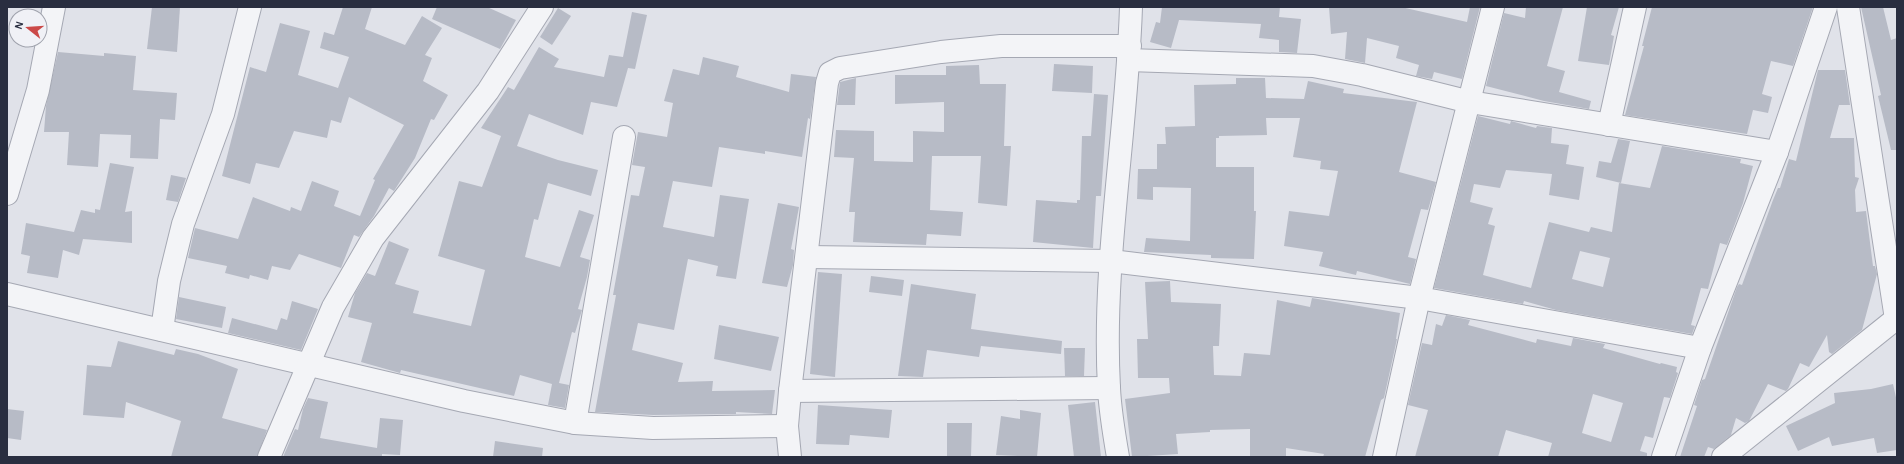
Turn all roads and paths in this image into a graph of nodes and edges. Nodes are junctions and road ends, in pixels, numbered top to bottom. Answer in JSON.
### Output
{"nodes":[{"id":1,"x":54,"y":7,"type":"edge"},
{"id":2,"x":250,"y":7,"type":"edge"},
{"id":3,"x":542,"y":7,"type":"edge"},
{"id":4,"x":1131,"y":7,"type":"edge"},
{"id":5,"x":1493,"y":7,"type":"edge"},
{"id":6,"x":1635,"y":7,"type":"edge"},
{"id":7,"x":1826,"y":7,"type":"edge"},
{"id":8,"x":1848,"y":7,"type":"edge"},
{"id":9,"x":1129,"y":53,"type":"junction"},
{"id":10,"x":1470,"y":102,"type":"junction"},
{"id":11,"x":1610,"y":125,"type":"junction"},
{"id":12,"x":624,"y":137,"type":"dead end"},
{"id":13,"x":1777,"y":152,"type":"junction"},
{"id":14,"x":7,"y":194,"type":"edge"},
{"id":15,"x":807,"y":256,"type":"junction"},
{"id":16,"x":1111,"y":261,"type":"junction"},
{"id":17,"x":7,"y":294,"type":"edge"},
{"id":18,"x":1419,"y":298,"type":"junction"},
{"id":19,"x":1896,"y":318,"type":"edge"},
{"id":20,"x":162,"y":330,"type":"junction"},
{"id":21,"x":1700,"y":348,"type":"junction"},
{"id":22,"x":308,"y":364,"type":"junction"},
{"id":23,"x":1109,"y":388,"type":"junction"},
{"id":24,"x":790,"y":391,"type":"junction"},
{"id":25,"x":575,"y":423,"type":"junction"},
{"id":26,"x":787,"y":426,"type":"junction"},
{"id":27,"x":269,"y":457,"type":"edge"},
{"id":28,"x":790,"y":457,"type":"edge"},
{"id":29,"x":1118,"y":457,"type":"edge"},
{"id":30,"x":1384,"y":457,"type":"edge"},
{"id":31,"x":1664,"y":457,"type":"edge"},
{"id":32,"x":1723,"y":457,"type":"edge"}],
"edges":[{"from":1,"to":14,"type":"street"},
{"from":2,"to":20,"type":"street"},
{"from":3,"to":22,"type":"street"},
{"from":4,"to":9,"type":"street"},
{"from":5,"to":10,"type":"street"},
{"from":6,"to":11,"type":"street"},
{"from":7,"to":13,"type":"street"},
{"from":8,"to":19,"type":"street"},
{"from":9,"to":10,"type":"street"},
{"from":9,"to":15,"type":"street"},
{"from":9,"to":16,"type":"street"},
{"from":10,"to":11,"type":"street"},
{"from":10,"to":18,"type":"street"},
{"from":11,"to":13,"type":"street"},
{"from":12,"to":25,"type":"street"},
{"from":13,"to":21,"type":"street"},
{"from":15,"to":16,"type":"street"},
{"from":15,"to":24,"type":"street"},
{"from":16,"to":18,"type":"street"},
{"from":16,"to":23,"type":"street"},
{"from":17,"to":20,"type":"street"},
{"from":18,"to":21,"type":"street"},
{"from":18,"to":30,"type":"street"},
{"from":19,"to":32,"type":"street"},
{"from":20,"to":22,"type":"street"},
{"from":21,"to":31,"type":"street"},
{"from":22,"to":25,"type":"street"},
{"from":22,"to":27,"type":"street"},
{"from":23,"to":24,"type":"street"},
{"from":23,"to":29,"type":"street"},
{"from":24,"to":26,"type":"street"},
{"from":25,"to":26,"type":"street"},
{"from":26,"to":28,"type":"street"}]}
